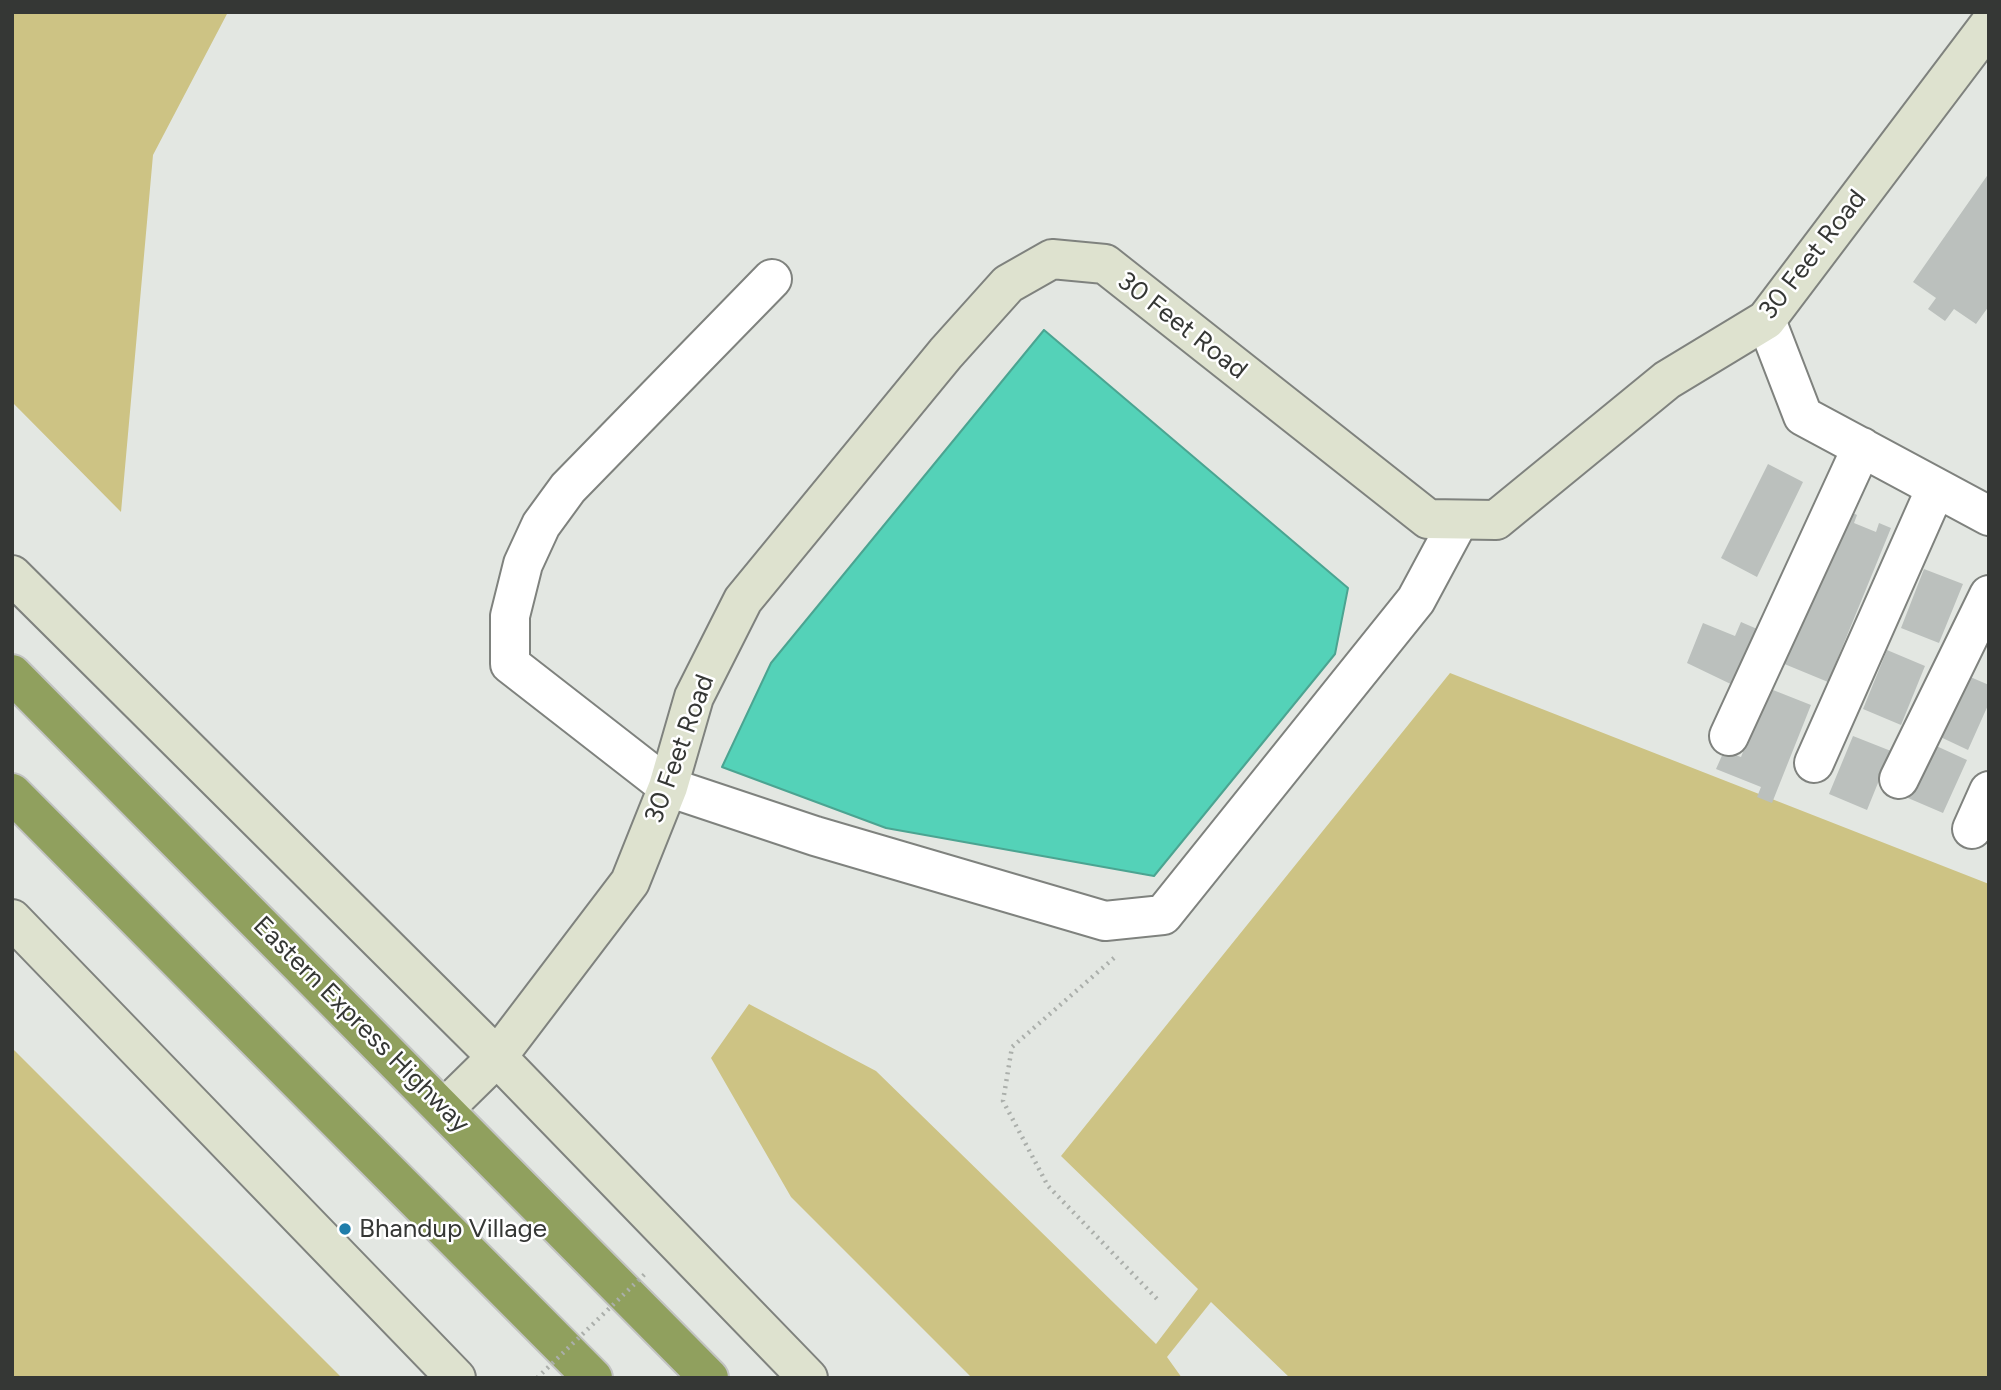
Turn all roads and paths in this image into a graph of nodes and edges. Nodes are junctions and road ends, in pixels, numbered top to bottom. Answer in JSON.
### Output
{"nodes":[{"id":1,"x":1989,"y":25,"type":"edge"},
{"id":2,"x":772,"y":279,"type":"dead end"},
{"id":3,"x":1766,"y":320,"type":"junction"},
{"id":4,"x":1862,"y":447,"type":"junction"},
{"id":5,"x":1936,"y":488,"type":"junction"},
{"id":6,"x":1989,"y":516,"type":"edge"},
{"id":7,"x":1460,"y":520,"type":"junction"},
{"id":8,"x":12,"y":575,"type":"edge"},
{"id":9,"x":1989,"y":594,"type":"edge"},
{"id":10,"x":12,"y":674,"type":"edge"},
{"id":11,"x":1729,"y":736,"type":"dead end"},
{"id":12,"x":1814,"y":762,"type":"dead end"},
{"id":13,"x":1899,"y":779,"type":"dead end"},
{"id":14,"x":668,"y":787,"type":"junction"},
{"id":15,"x":1989,"y":792,"type":"edge"},
{"id":16,"x":12,"y":793,"type":"edge"},
{"id":17,"x":1972,"y":829,"type":"dead end"},
{"id":18,"x":12,"y":919,"type":"edge"},
{"id":19,"x":1122,"y":950,"type":"dead end"},
{"id":20,"x":497,"y":1057,"type":"junction"},
{"id":21,"x":444,"y":1109,"type":"junction"},
{"id":22,"x":647,"y":1272,"type":"dead end"},
{"id":23,"x":1157,"y":1299,"type":"dead end"},
{"id":24,"x":456,"y":1378,"type":"edge"},
{"id":25,"x":537,"y":1378,"type":"edge"},
{"id":26,"x":593,"y":1378,"type":"edge"},
{"id":27,"x":709,"y":1378,"type":"edge"},
{"id":28,"x":808,"y":1378,"type":"edge"}],
"edges":[{"from":1,"to":3,"type":"street","name":"30 Feet Road"},
{"from":2,"to":14,"type":"street"},
{"from":3,"to":4,"type":"street"},
{"from":3,"to":7,"type":"street","name":"30 Feet Road"},
{"from":4,"to":5,"type":"street"},
{"from":4,"to":11,"type":"street"},
{"from":5,"to":6,"type":"street"},
{"from":5,"to":12,"type":"street"},
{"from":7,"to":14,"type":"street"},
{"from":7,"to":14,"type":"street","name":"30 Feet Road"},
{"from":8,"to":20,"type":"street"},
{"from":9,"to":13,"type":"street"},
{"from":10,"to":21,"type":"highway","name":"Eastern Express Highway"},
{"from":14,"to":20,"type":"street","name":"30 Feet Road"},
{"from":15,"to":17,"type":"street"},
{"from":16,"to":26,"type":"highway"},
{"from":18,"to":24,"type":"street"},
{"from":19,"to":23,"type":"path"},
{"from":20,"to":21,"type":"street","name":"30 Feet Road"},
{"from":20,"to":28,"type":"street"},
{"from":21,"to":27,"type":"highway","name":"Eastern Express Highway"},
{"from":22,"to":25,"type":"path","bridge":true}]}
